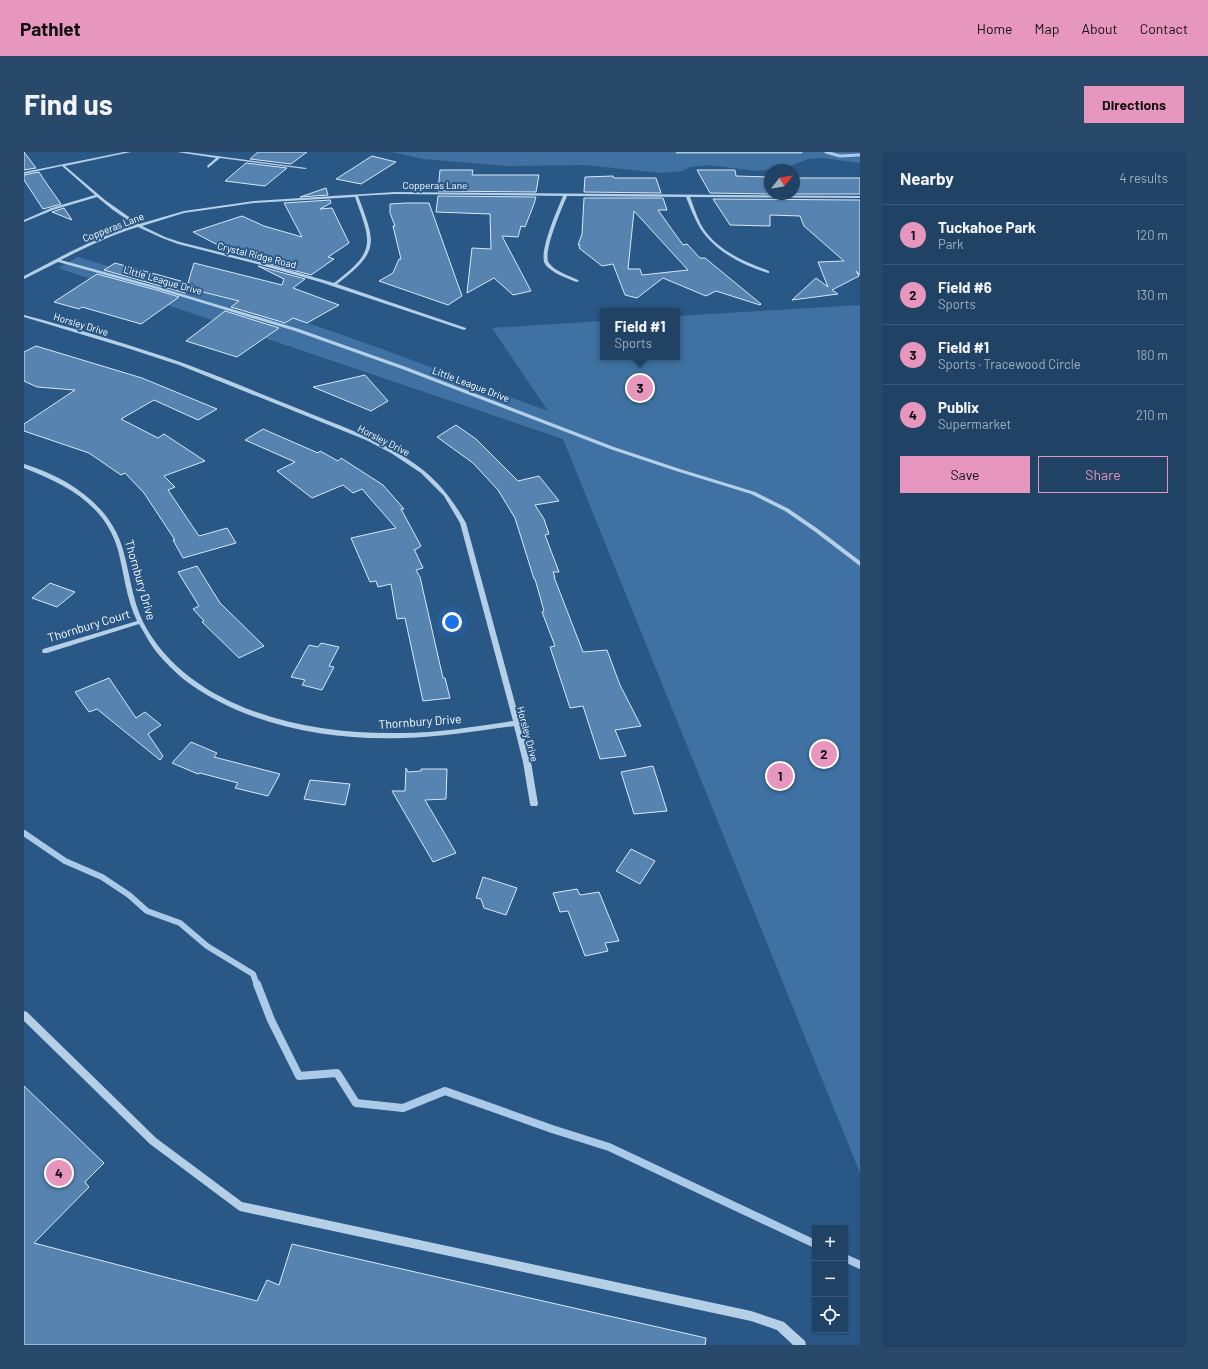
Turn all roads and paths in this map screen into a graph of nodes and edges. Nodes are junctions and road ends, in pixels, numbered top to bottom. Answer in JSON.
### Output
{"nodes":[{"id":1,"x":128,"y":152,"type":"edge"},
{"id":2,"x":179,"y":152,"type":"edge"},
{"id":3,"x":219,"y":157,"type":"junction"},
{"id":4,"x":62,"y":165,"type":"junction"},
{"id":5,"x":208,"y":167,"type":"dead end"},
{"id":6,"x":305,"y":168,"type":"dead end"},
{"id":7,"x":24,"y":173,"type":"edge"},
{"id":8,"x":356,"y":195,"type":"junction"},
{"id":9,"x":565,"y":195,"type":"junction"},
{"id":10,"x":97,"y":196,"type":"junction"},
{"id":11,"x":688,"y":196,"type":"junction"},
{"id":12,"x":860,"y":197,"type":"edge"},
{"id":13,"x":24,"y":221,"type":"edge"},
{"id":14,"x":139,"y":225,"type":"junction"},
{"id":15,"x":57,"y":260,"type":"junction"},
{"id":16,"x":768,"y":272,"type":"dead end"},
{"id":17,"x":24,"y":278,"type":"edge"},
{"id":18,"x":577,"y":281,"type":"dead end"},
{"id":19,"x":334,"y":285,"type":"junction"},
{"id":20,"x":24,"y":316,"type":"edge"},
{"id":21,"x":464,"y":329,"type":"dead end"},
{"id":22,"x":24,"y":466,"type":"edge"},
{"id":23,"x":860,"y":564,"type":"edge"},
{"id":24,"x":140,"y":622,"type":"junction"},
{"id":25,"x":45,"y":651,"type":"dead end"},
{"id":26,"x":516,"y":723,"type":"junction"},
{"id":27,"x":534,"y":804,"type":"dead end"},
{"id":28,"x":24,"y":1015,"type":"edge"},
{"id":29,"x":802,"y":1345,"type":"edge"}],
"edges":[{"from":1,"to":4,"type":"street"},
{"from":2,"to":3,"type":"street"},
{"from":3,"to":5,"type":"street"},
{"from":3,"to":6,"type":"street"},
{"from":4,"to":7,"type":"street"},
{"from":4,"to":10,"type":"street","name":"Crystal Ridge Road"},
{"from":8,"to":9,"type":"street","name":"Copperas Lane"},
{"from":8,"to":14,"type":"street","name":"Copperas Lane"},
{"from":8,"to":19,"type":"street"},
{"from":9,"to":11,"type":"street","name":"Copperas Lane"},
{"from":9,"to":18,"type":"street"},
{"from":10,"to":13,"type":"street"},
{"from":10,"to":14,"type":"street","name":"Crystal Ridge Road"},
{"from":11,"to":12,"type":"street","name":"Copperas Lane"},
{"from":11,"to":16,"type":"street"},
{"from":14,"to":15,"type":"street","name":"Copperas Lane"},
{"from":14,"to":19,"type":"street","name":"Crystal Ridge Road"},
{"from":15,"to":17,"type":"street","name":"Copperas Lane"},
{"from":15,"to":23,"type":"street","name":"Little League Drive"},
{"from":19,"to":21,"type":"street","name":"Crystal Ridge Road"},
{"from":20,"to":26,"type":"street","name":"Horsley Drive"},
{"from":22,"to":24,"type":"street","name":"Thornbury Drive"},
{"from":24,"to":25,"type":"street","name":"Thornbury Court"},
{"from":24,"to":26,"type":"street","name":"Thornbury Drive"},
{"from":26,"to":27,"type":"street","name":"Horsley Drive"},
{"from":28,"to":29,"type":"street"}]}
